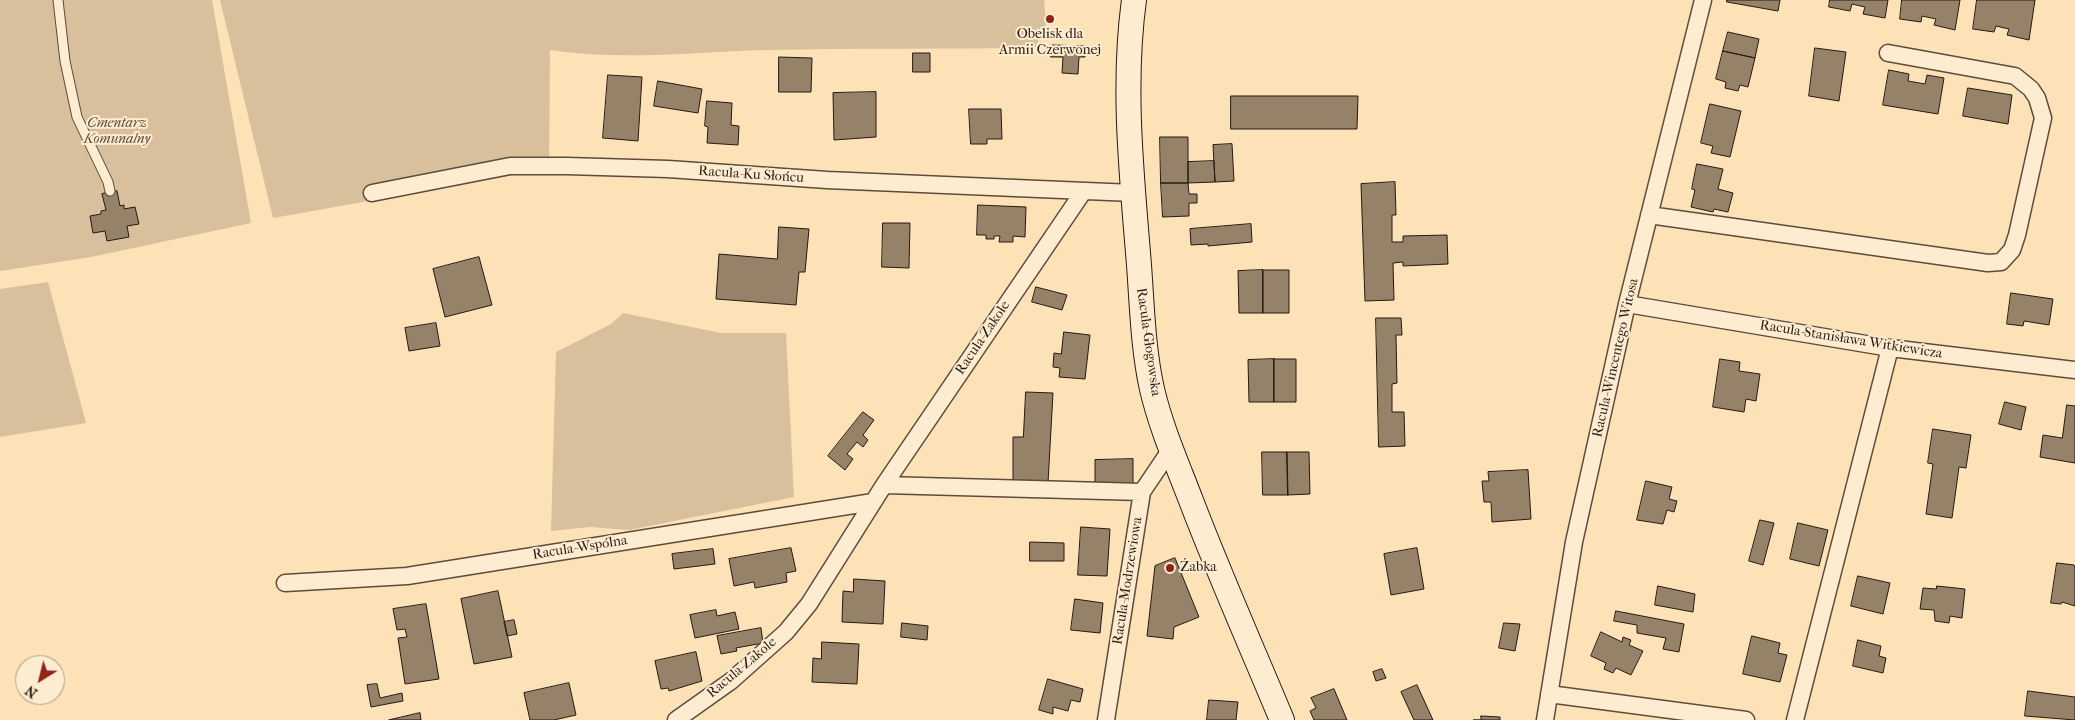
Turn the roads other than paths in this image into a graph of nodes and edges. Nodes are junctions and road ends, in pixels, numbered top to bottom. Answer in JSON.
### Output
{"nodes":[{"id":1,"x":58,"y":0,"type":"edge"},
{"id":2,"x":1134,"y":0,"type":"edge"},
{"id":3,"x":1702,"y":0,"type":"edge"},
{"id":4,"x":1888,"y":53,"type":"dead end"},
{"id":5,"x":110,"y":191,"type":"dead end"},
{"id":6,"x":1083,"y":192,"type":"junction"},
{"id":7,"x":372,"y":193,"type":"dead end"},
{"id":8,"x":1133,"y":193,"type":"junction"},
{"id":9,"x":1650,"y":215,"type":"junction"},
{"id":10,"x":1627,"y":304,"type":"junction"},
{"id":11,"x":1890,"y":348,"type":"junction"},
{"id":12,"x":2075,"y":370,"type":"edge"},
{"id":13,"x":1171,"y":449,"type":"junction"},
{"id":14,"x":884,"y":485,"type":"junction"},
{"id":15,"x":1142,"y":492,"type":"junction"},
{"id":16,"x":873,"y":502,"type":"junction"},
{"id":17,"x":285,"y":583,"type":"dead end"},
{"id":18,"x":1549,"y":694,"type":"junction"},
{"id":19,"x":676,"y":720,"type":"edge"},
{"id":20,"x":1106,"y":720,"type":"edge"},
{"id":21,"x":1282,"y":720,"type":"edge"},
{"id":22,"x":1545,"y":720,"type":"edge"},
{"id":23,"x":1746,"y":720,"type":"edge"},
{"id":24,"x":1795,"y":720,"type":"edge"}],
"edges":[{"from":1,"to":5,"type":"lane"},
{"from":2,"to":8,"type":"street","name":"Racula-Głogowska"},
{"from":3,"to":9,"type":"street","name":"Racula-Wincentego Witosa"},
{"from":4,"to":9,"type":"street"},
{"from":6,"to":7,"type":"street","name":"Racula-Ku Słońcu"},
{"from":6,"to":8,"type":"street","name":"Racula-Ku Słońcu"},
{"from":6,"to":14,"type":"street","name":"Racula-Zakole"},
{"from":8,"to":13,"type":"street","name":"Racula-Głogowska"},
{"from":9,"to":10,"type":"street","name":"Racula-Wincentego Witosa"},
{"from":10,"to":11,"type":"street","name":"Racula-Stanisława Witkiewicza"},
{"from":10,"to":18,"type":"street","name":"Racula-Wincentego Witosa"},
{"from":11,"to":12,"type":"street","name":"Racula-Stanisława Witkiewicza"},
{"from":11,"to":24,"type":"street"},
{"from":13,"to":15,"type":"street","name":"Racula-Modrzewiowa"},
{"from":13,"to":21,"type":"street","name":"Racula-Głogowska"},
{"from":14,"to":15,"type":"street"},
{"from":14,"to":16,"type":"street","name":"Racula-Zakole"},
{"from":15,"to":20,"type":"street","name":"Racula-Modrzewiowa"},
{"from":16,"to":17,"type":"street","name":"Racula-Wspólna"},
{"from":16,"to":19,"type":"street","name":"Racula-Zakole"},
{"from":18,"to":22,"type":"street","name":"Racula-Wincentego Witosa"},
{"from":18,"to":23,"type":"street"}]}
